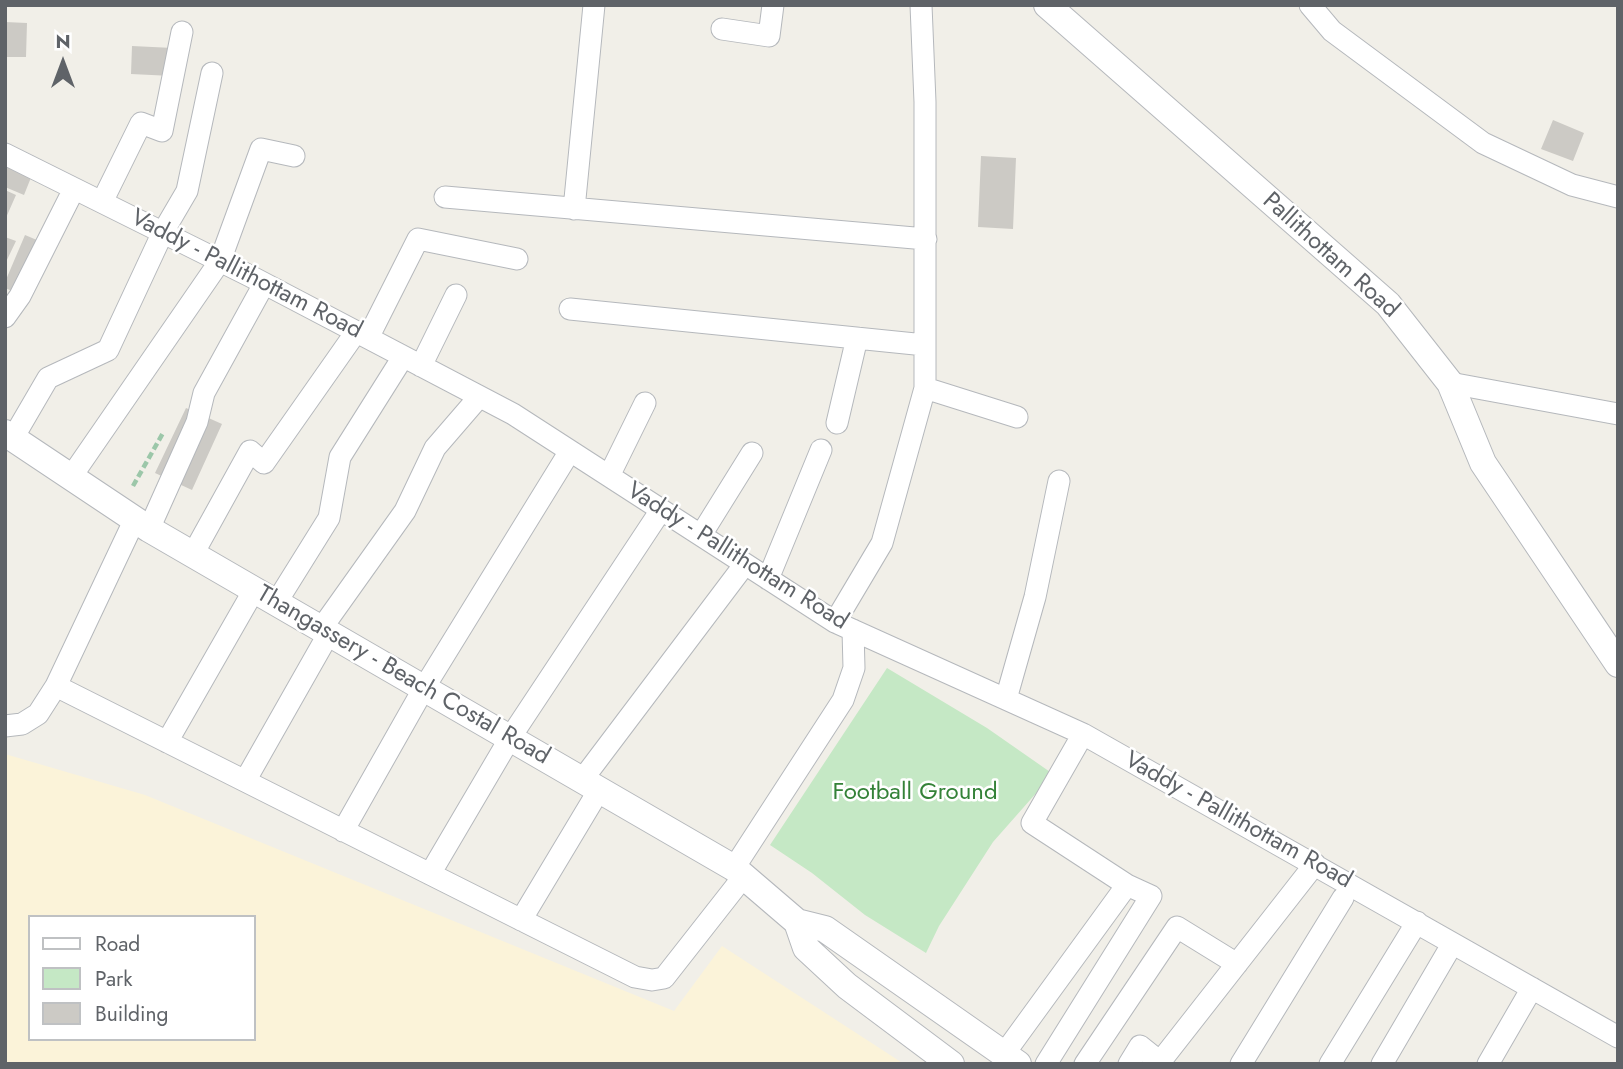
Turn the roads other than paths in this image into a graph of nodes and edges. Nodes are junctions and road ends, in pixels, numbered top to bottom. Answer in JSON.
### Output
{"nodes":[{"id":1,"x":594,"y":5,"type":"edge"},
{"id":2,"x":773,"y":5,"type":"edge"},
{"id":3,"x":921,"y":5,"type":"edge"},
{"id":4,"x":1047,"y":5,"type":"edge"},
{"id":5,"x":1310,"y":5,"type":"edge"},
{"id":6,"x":722,"y":29,"type":"dead end"},
{"id":7,"x":182,"y":32,"type":"dead end"},
{"id":8,"x":212,"y":73,"type":"dead end"},
{"id":9,"x":5,"y":154,"type":"edge"},
{"id":10,"x":294,"y":156,"type":"dead end"},
{"id":11,"x":74,"y":189,"type":"junction"},
{"id":12,"x":444,"y":197,"type":"dead end"},
{"id":13,"x":1618,"y":197,"type":"edge"},
{"id":14,"x":102,"y":202,"type":"junction"},
{"id":15,"x":574,"y":209,"type":"junction"},
{"id":16,"x":163,"y":232,"type":"junction"},
{"id":17,"x":926,"y":239,"type":"junction"},
{"id":18,"x":517,"y":259,"type":"dead end"},
{"id":19,"x":220,"y":261,"type":"junction"},
{"id":20,"x":264,"y":284,"type":"junction"},
{"id":21,"x":456,"y":295,"type":"dead end"},
{"id":22,"x":570,"y":309,"type":"dead end"},
{"id":23,"x":5,"y":317,"type":"edge"},
{"id":24,"x":362,"y":335,"type":"junction"},
{"id":25,"x":857,"y":338,"type":"junction"},
{"id":26,"x":925,"y":345,"type":"junction"},
{"id":27,"x":412,"y":361,"type":"junction"},
{"id":28,"x":1450,"y":383,"type":"junction"},
{"id":29,"x":925,"y":388,"type":"junction"},
{"id":30,"x":479,"y":397,"type":"junction"},
{"id":31,"x":645,"y":402,"type":"dead end"},
{"id":32,"x":1618,"y":414,"type":"edge"},
{"id":33,"x":1017,"y":417,"type":"dead end"},
{"id":34,"x":837,"y":424,"type":"dead end"},
{"id":35,"x":9,"y":435,"type":"edge"},
{"id":36,"x":821,"y":450,"type":"dead end"},
{"id":37,"x":570,"y":451,"type":"junction"},
{"id":38,"x":752,"y":453,"type":"dead end"},
{"id":39,"x":609,"y":476,"type":"junction"},
{"id":40,"x":71,"y":477,"type":"junction"},
{"id":41,"x":1059,"y":481,"type":"dead end"},
{"id":42,"x":661,"y":510,"type":"junction"},
{"id":43,"x":142,"y":524,"type":"junction"},
{"id":44,"x":701,"y":535,"type":"junction"},
{"id":45,"x":193,"y":554,"type":"junction"},
{"id":46,"x":746,"y":564,"type":"junction"},
{"id":47,"x":768,"y":579,"type":"junction"},
{"id":48,"x":265,"y":596,"type":"junction"},
{"id":49,"x":844,"y":626,"type":"junction"},
{"id":50,"x":325,"y":631,"type":"junction"},
{"id":51,"x":1618,"y":664,"type":"edge"},
{"id":52,"x":56,"y":686,"type":"junction"},
{"id":53,"x":424,"y":688,"type":"junction"},
{"id":54,"x":1006,"y":699,"type":"junction"},
{"id":55,"x":5,"y":726,"type":"edge"},
{"id":56,"x":1083,"y":734,"type":"junction"},
{"id":57,"x":510,"y":738,"type":"junction"},
{"id":58,"x":167,"y":742,"type":"junction"},
{"id":59,"x":244,"y":781,"type":"junction"},
{"id":60,"x":590,"y":785,"type":"junction"},
{"id":61,"x":343,"y":831,"type":"junction"},
{"id":62,"x":1315,"y":864,"type":"junction"},
{"id":63,"x":739,"y":872,"type":"junction"},
{"id":64,"x":430,"y":874,"type":"junction"},
{"id":65,"x":1127,"y":885,"type":"junction"},
{"id":66,"x":1343,"y":898,"type":"dead end"},
{"id":67,"x":522,"y":920,"type":"junction"},
{"id":68,"x":797,"y":922,"type":"junction"},
{"id":69,"x":1417,"y":922,"type":"junction"},
{"id":70,"x":1447,"y":953,"type":"dead end"},
{"id":71,"x":1237,"y":964,"type":"junction"},
{"id":72,"x":1532,"y":988,"type":"junction"},
{"id":73,"x":1618,"y":1037,"type":"edge"},
{"id":74,"x":1011,"y":1059,"type":"edge"},
{"id":75,"x":951,"y":1064,"type":"edge"},
{"id":76,"x":1046,"y":1064,"type":"edge"},
{"id":77,"x":1086,"y":1064,"type":"edge"},
{"id":78,"x":1129,"y":1064,"type":"edge"},
{"id":79,"x":1241,"y":1064,"type":"edge"},
{"id":80,"x":1330,"y":1064,"type":"edge"},
{"id":81,"x":1382,"y":1064,"type":"edge"},
{"id":82,"x":1488,"y":1064,"type":"edge"}],
"edges":[{"from":1,"to":15,"type":"street"},
{"from":2,"to":6,"type":"street"},
{"from":3,"to":17,"type":"street"},
{"from":4,"to":28,"type":"street","name":"Pallithottam Road"},
{"from":5,"to":13,"type":"street"},
{"from":7,"to":14,"type":"street"},
{"from":8,"to":16,"type":"street"},
{"from":9,"to":11,"type":"street","name":"Vaddy - Pallithottam Road"},
{"from":10,"to":19,"type":"street"},
{"from":11,"to":14,"type":"street","name":"Vaddy - Pallithottam Road"},
{"from":11,"to":23,"type":"street"},
{"from":12,"to":15,"type":"street"},
{"from":14,"to":16,"type":"street","name":"Vaddy - Pallithottam Road"},
{"from":15,"to":17,"type":"street"},
{"from":16,"to":19,"type":"street","name":"Vaddy - Pallithottam Road"},
{"from":16,"to":35,"type":"street"},
{"from":17,"to":26,"type":"street"},
{"from":18,"to":24,"type":"street"},
{"from":19,"to":20,"type":"street","name":"Vaddy - Pallithottam Road"},
{"from":19,"to":40,"type":"street"},
{"from":20,"to":24,"type":"street","name":"Vaddy - Pallithottam Road"},
{"from":20,"to":43,"type":"street"},
{"from":21,"to":27,"type":"street"},
{"from":22,"to":25,"type":"street"},
{"from":24,"to":27,"type":"street","name":"Vaddy - Pallithottam Road"},
{"from":24,"to":45,"type":"street"},
{"from":25,"to":26,"type":"street"},
{"from":25,"to":34,"type":"street"},
{"from":26,"to":29,"type":"street"},
{"from":27,"to":30,"type":"street","name":"Vaddy - Pallithottam Road"},
{"from":27,"to":48,"type":"street"},
{"from":28,"to":32,"type":"street"},
{"from":28,"to":51,"type":"street","name":"Pallithottam Road"},
{"from":29,"to":33,"type":"street"},
{"from":29,"to":49,"type":"street"},
{"from":30,"to":37,"type":"street","name":"Vaddy - Pallithottam Road"},
{"from":30,"to":50,"type":"street"},
{"from":31,"to":39,"type":"street"},
{"from":35,"to":40,"type":"street","name":"Thangassery - Beach Costal Road"},
{"from":36,"to":47,"type":"street"},
{"from":37,"to":39,"type":"street","name":"Vaddy - Pallithottam Road"},
{"from":37,"to":53,"type":"street"},
{"from":38,"to":44,"type":"street"},
{"from":39,"to":42,"type":"street","name":"Vaddy - Pallithottam Road"},
{"from":40,"to":43,"type":"street","name":"Thangassery - Beach Costal Road"},
{"from":41,"to":54,"type":"street"},
{"from":42,"to":44,"type":"street","name":"Vaddy - Pallithottam Road"},
{"from":42,"to":57,"type":"street"},
{"from":43,"to":45,"type":"street","name":"Thangassery - Beach Costal Road"},
{"from":43,"to":52,"type":"street"},
{"from":44,"to":46,"type":"street","name":"Vaddy - Pallithottam Road"},
{"from":45,"to":48,"type":"street","name":"Thangassery - Beach Costal Road"},
{"from":46,"to":47,"type":"street","name":"Vaddy - Pallithottam Road"},
{"from":46,"to":60,"type":"street"},
{"from":47,"to":49,"type":"street","name":"Vaddy - Pallithottam Road"},
{"from":48,"to":50,"type":"street","name":"Thangassery - Beach Costal Road"},
{"from":48,"to":58,"type":"street"},
{"from":49,"to":54,"type":"street","name":"Vaddy - Pallithottam Road"},
{"from":49,"to":63,"type":"street"},
{"from":50,"to":53,"type":"street","name":"Thangassery - Beach Costal Road"},
{"from":50,"to":59,"type":"street"},
{"from":52,"to":55,"type":"street"},
{"from":52,"to":58,"type":"street"},
{"from":53,"to":57,"type":"street","name":"Thangassery - Beach Costal Road"},
{"from":53,"to":61,"type":"street"},
{"from":54,"to":56,"type":"street","name":"Vaddy - Pallithottam Road"},
{"from":56,"to":62,"type":"street","name":"Vaddy - Pallithottam Road"},
{"from":56,"to":65,"type":"street"},
{"from":57,"to":60,"type":"street","name":"Thangassery - Beach Costal Road"},
{"from":57,"to":64,"type":"street"},
{"from":58,"to":59,"type":"street"},
{"from":59,"to":61,"type":"street"},
{"from":60,"to":63,"type":"street","name":"Thangassery - Beach Costal Road"},
{"from":60,"to":67,"type":"street"},
{"from":61,"to":64,"type":"street"},
{"from":62,"to":69,"type":"street","name":"Vaddy - Pallithottam Road"},
{"from":62,"to":71,"type":"street"},
{"from":63,"to":67,"type":"street"},
{"from":63,"to":68,"type":"street","name":"Thangassery - Beach Costal Road"},
{"from":64,"to":67,"type":"street"},
{"from":65,"to":74,"type":"street"},
{"from":65,"to":76,"type":"street"},
{"from":66,"to":79,"type":"street"},
{"from":68,"to":74,"type":"street","name":"Thangassery - Beach Costal Road"},
{"from":68,"to":75,"type":"street","name":"Thangassery - Beach Costal Road"},
{"from":69,"to":72,"type":"street","name":"Vaddy - Pallithottam Road"},
{"from":69,"to":80,"type":"street"},
{"from":70,"to":81,"type":"street"},
{"from":71,"to":77,"type":"street"},
{"from":71,"to":78,"type":"street"},
{"from":72,"to":73,"type":"street","name":"Vaddy - Pallithottam Road"},
{"from":72,"to":82,"type":"street"}]}
